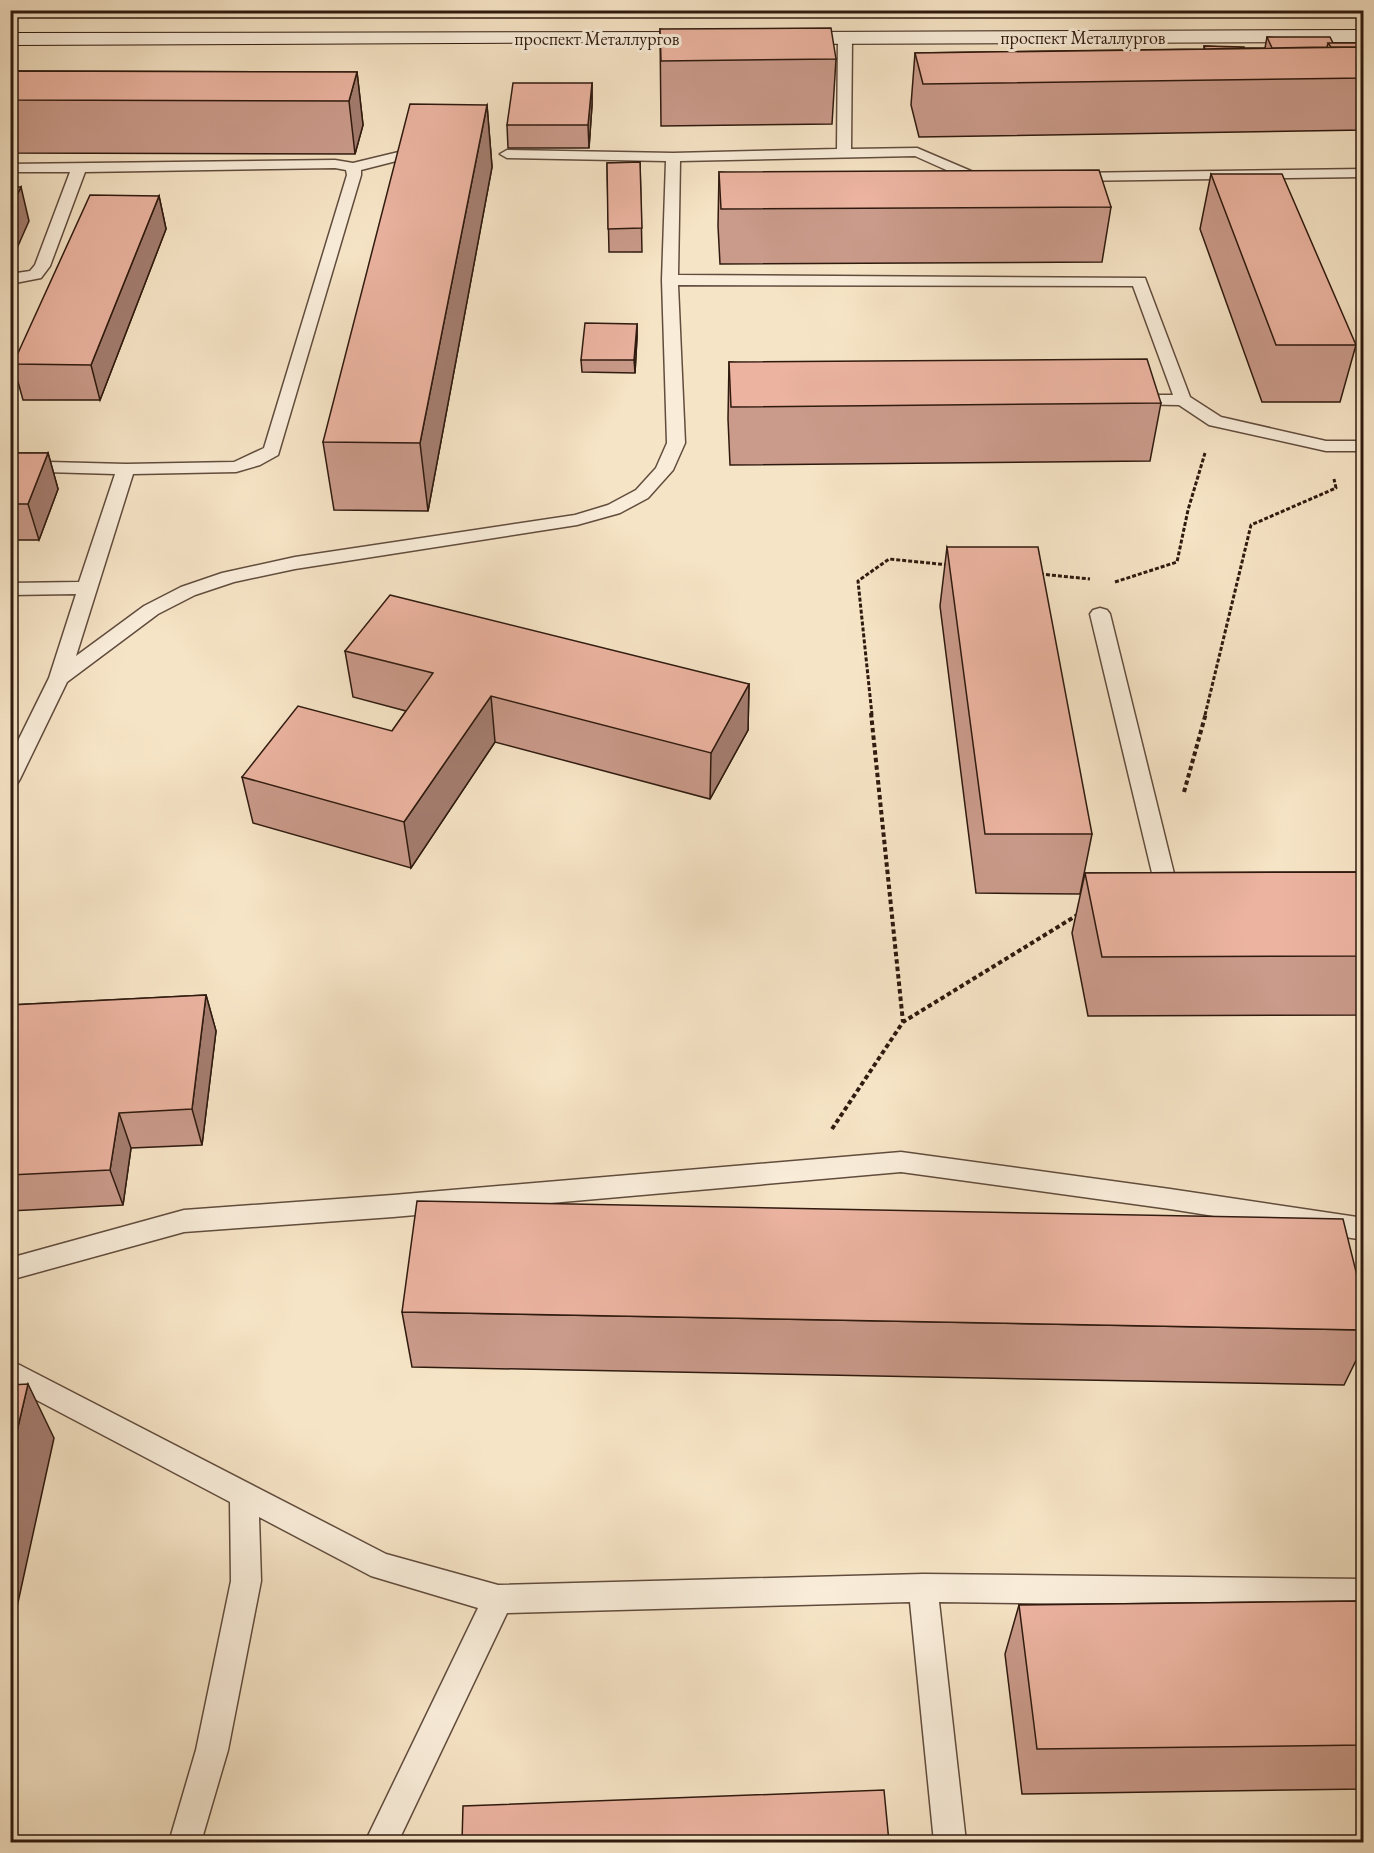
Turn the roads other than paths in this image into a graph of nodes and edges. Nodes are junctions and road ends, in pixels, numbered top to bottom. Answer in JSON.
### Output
{"nodes":[{"id":1,"x":1364,"y":36,"type":"edge"},
{"id":2,"x":728,"y":38,"type":"edge"},
{"id":3,"x":763,"y":38,"type":"edge"},
{"id":4,"x":845,"y":38,"type":"junction"},
{"id":5,"x":10,"y":39,"type":"edge"},
{"id":6,"x":411,"y":153,"type":"edge"},
{"id":7,"x":507,"y":154,"type":"dead end"},
{"id":8,"x":844,"y":154,"type":"junction"},
{"id":9,"x":673,"y":158,"type":"junction"},
{"id":10,"x":352,"y":167,"type":"junction"},
{"id":11,"x":10,"y":168,"type":"edge"},
{"id":12,"x":79,"y":168,"type":"junction"},
{"id":13,"x":1364,"y":173,"type":"edge"},
{"id":14,"x":1000,"y":177,"type":"edge"},
{"id":15,"x":1058,"y":177,"type":"edge"},
{"id":16,"x":10,"y":279,"type":"edge"},
{"id":17,"x":670,"y":280,"type":"junction"},
{"id":18,"x":1112,"y":400,"type":"edge"},
{"id":19,"x":1183,"y":400,"type":"junction"},
{"id":20,"x":1364,"y":446,"type":"edge"},
{"id":21,"x":10,"y":466,"type":"edge"},
{"id":22,"x":126,"y":469,"type":"junction"},
{"id":23,"x":87,"y":588,"type":"junction"},
{"id":24,"x":10,"y":589,"type":"edge"},
{"id":25,"x":1100,"y":614,"type":"dead end"},
{"id":26,"x":59,"y":678,"type":"junction"},
{"id":27,"x":10,"y":779,"type":"edge"},
{"id":28,"x":1185,"y":914,"type":"edge"},
{"id":29,"x":1364,"y":1229,"type":"edge"},
{"id":30,"x":10,"y":1269,"type":"edge"},
{"id":31,"x":10,"y":1372,"type":"edge"},
{"id":32,"x":244,"y":1494,"type":"junction"},
{"id":33,"x":922,"y":1588,"type":"junction"},
{"id":34,"x":1364,"y":1593,"type":"edge"},
{"id":35,"x":498,"y":1599,"type":"junction"},
{"id":36,"x":185,"y":1842,"type":"edge"},
{"id":37,"x":381,"y":1842,"type":"edge"},
{"id":38,"x":950,"y":1842,"type":"edge"}],
"edges":[{"from":1,"to":4,"type":"main road","name":"проспект Металлургов"},
{"from":2,"to":5,"type":"main road","name":"проспект Металлургов"},
{"from":3,"to":4,"type":"main road","name":"проспект Металлургов"},
{"from":4,"to":8,"type":"lane"},
{"from":6,"to":10,"type":"lane"},
{"from":7,"to":9,"type":"lane"},
{"from":8,"to":9,"type":"lane"},
{"from":8,"to":14,"type":"lane"},
{"from":9,"to":17,"type":"lane"},
{"from":10,"to":12,"type":"lane"},
{"from":10,"to":22,"type":"lane"},
{"from":11,"to":12,"type":"lane"},
{"from":12,"to":16,"type":"lane"},
{"from":13,"to":15,"type":"lane"},
{"from":17,"to":19,"type":"lane"},
{"from":17,"to":26,"type":"lane"},
{"from":18,"to":19,"type":"lane"},
{"from":19,"to":20,"type":"lane"},
{"from":21,"to":22,"type":"lane"},
{"from":22,"to":23,"type":"lane"},
{"from":23,"to":24,"type":"lane"},
{"from":23,"to":26,"type":"lane"},
{"from":25,"to":28,"type":"lane"},
{"from":26,"to":27,"type":"lane"},
{"from":29,"to":30,"type":"lane"},
{"from":31,"to":32,"type":"lane"},
{"from":32,"to":35,"type":"lane"},
{"from":32,"to":36,"type":"lane"},
{"from":33,"to":34,"type":"lane"},
{"from":33,"to":35,"type":"lane"},
{"from":33,"to":38,"type":"lane"},
{"from":35,"to":37,"type":"lane"}]}
